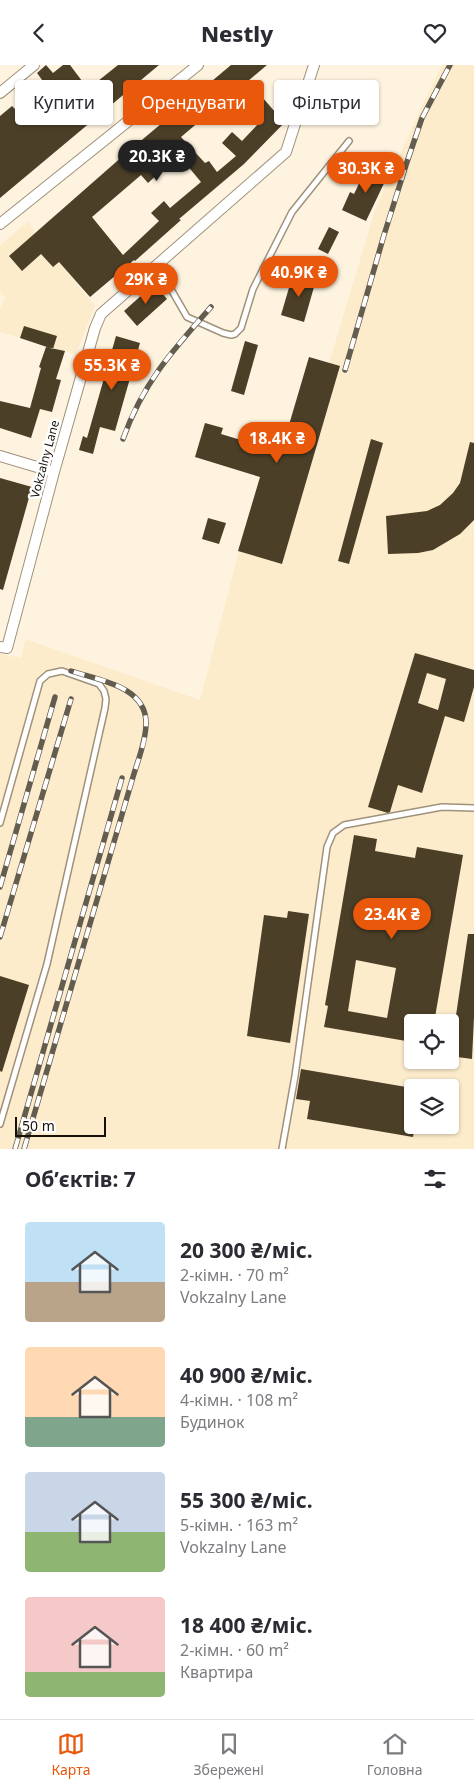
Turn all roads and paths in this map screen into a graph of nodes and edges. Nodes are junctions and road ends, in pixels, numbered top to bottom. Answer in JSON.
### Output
{"nodes":[{"id":1,"x":34,"y":65,"type":"edge"},
{"id":2,"x":314,"y":65,"type":"edge"},
{"id":3,"x":191,"y":67,"type":"edge"},
{"id":4,"x":0,"y":93,"type":"edge"},
{"id":5,"x":349,"y":141,"type":"dead end"},
{"id":6,"x":0,"y":224,"type":"edge"},
{"id":7,"x":153,"y":268,"type":"junction"},
{"id":8,"x":0,"y":456,"type":"edge"},
{"id":9,"x":54,"y":472,"type":"junction"},
{"id":10,"x":4,"y":647,"type":"edge"},
{"id":11,"x":474,"y":808,"type":"edge"},
{"id":12,"x":0,"y":823,"type":"edge"},
{"id":13,"x":0,"y":1124,"type":"edge"},
{"id":14,"x":282,"y":1149,"type":"edge"}],
"edges":[{"from":1,"to":4,"type":"street"},
{"from":2,"to":7,"type":"street","name":"Vokzalny Lane"},
{"from":3,"to":6,"type":"street"},
{"from":5,"to":7,"type":"lane"},
{"from":7,"to":9,"type":"street","name":"Vokzalny Lane"},
{"from":8,"to":9,"type":"street"},
{"from":9,"to":10,"type":"street","name":"Vokzalny Lane"},
{"from":11,"to":14,"type":"lane"},
{"from":12,"to":13,"type":"lane"}]}
